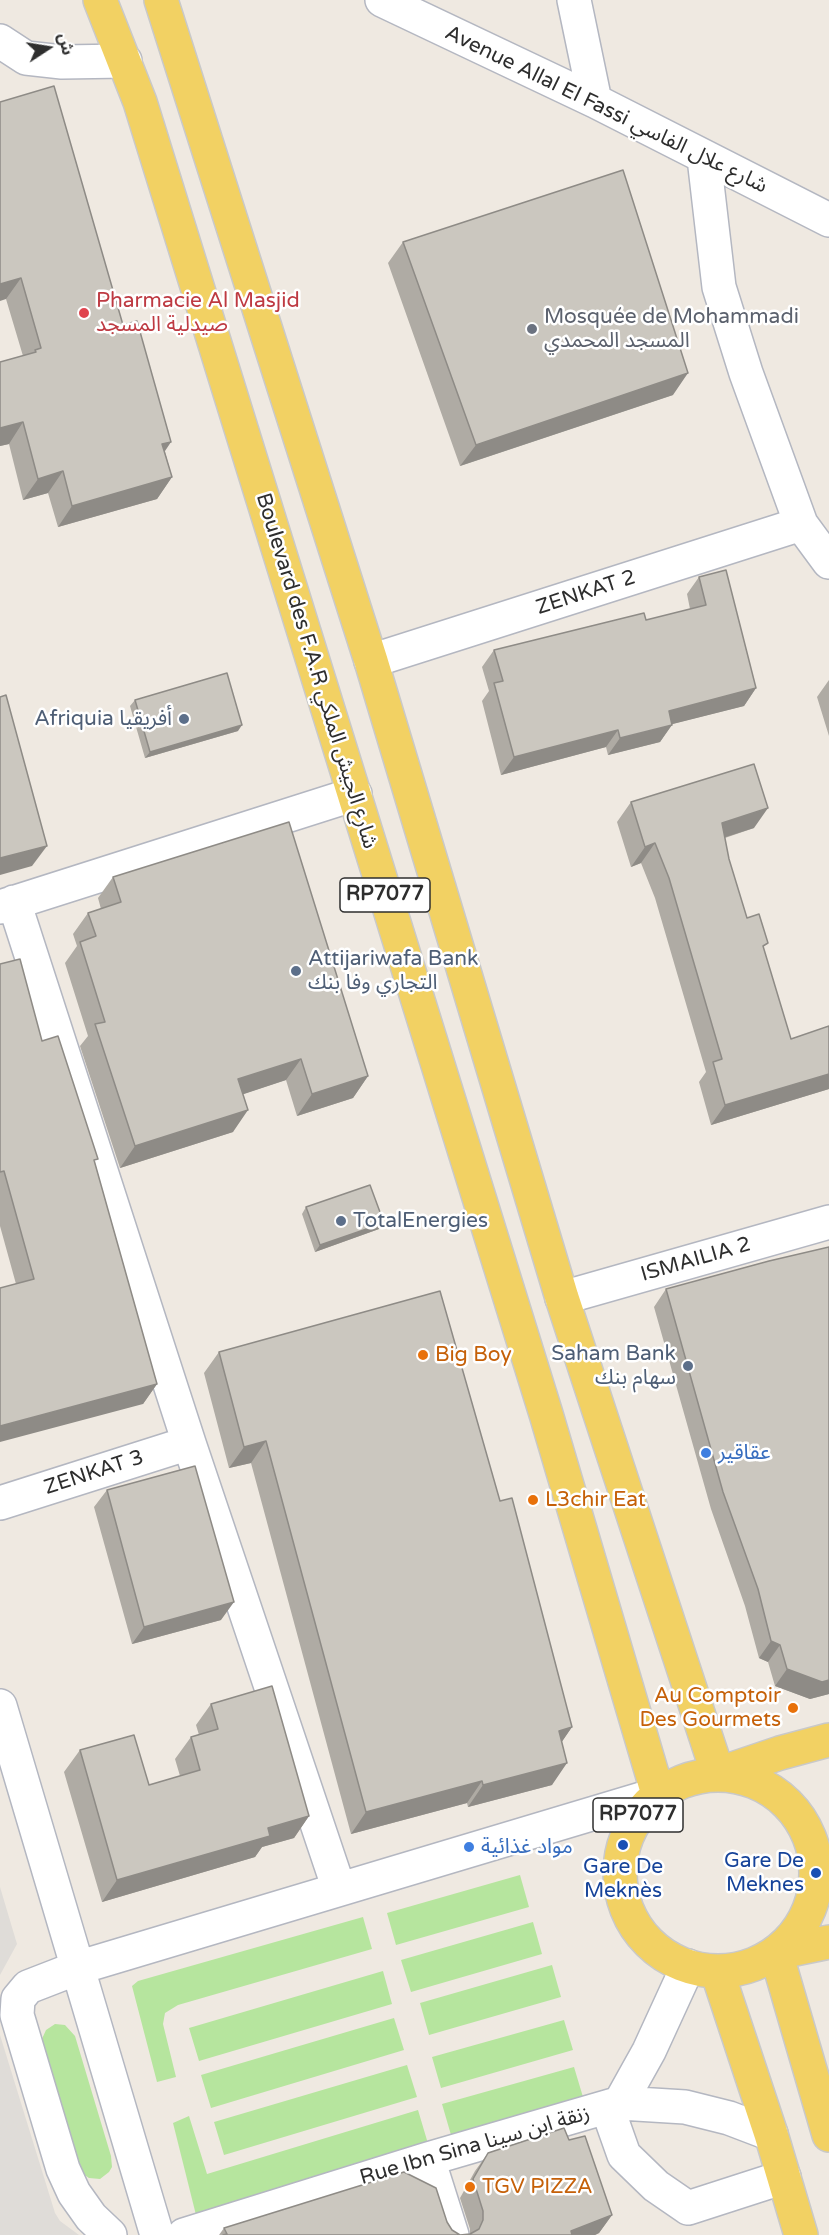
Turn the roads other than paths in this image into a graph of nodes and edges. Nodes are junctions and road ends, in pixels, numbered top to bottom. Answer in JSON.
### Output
{"nodes":[{"id":1,"x":100,"y":0,"type":"edge"},
{"id":2,"x":161,"y":0,"type":"edge"},
{"id":3,"x":382,"y":0,"type":"edge"},
{"id":4,"x":574,"y":0,"type":"edge"},
{"id":5,"x":0,"y":42,"type":"edge"},
{"id":6,"x":125,"y":61,"type":"junction"},
{"id":7,"x":595,"y":101,"type":"junction"},
{"id":8,"x":704,"y":158,"type":"junction"},
{"id":9,"x":829,"y":220,"type":"edge"},
{"id":10,"x":801,"y":524,"type":"junction"},
{"id":11,"x":829,"y":562,"type":"edge"},
{"id":12,"x":371,"y":661,"type":"junction"},
{"id":13,"x":355,"y":794,"type":"junction"},
{"id":14,"x":7,"y":904,"type":"edge"},
{"id":15,"x":829,"y":1222,"type":"edge"},
{"id":16,"x":562,"y":1298,"type":"junction"},
{"id":17,"x":189,"y":1443,"type":"junction"},
{"id":18,"x":0,"y":1503,"type":"edge"},
{"id":19,"x":0,"y":1706,"type":"edge"},
{"id":20,"x":829,"y":1740,"type":"edge"},
{"id":21,"x":718,"y":1774,"type":"junction"},
{"id":22,"x":658,"y":1794,"type":"junction"},
{"id":23,"x":339,"y":1889,"type":"junction"},
{"id":24,"x":829,"y":1942,"type":"edge"},
{"id":25,"x":776,"y":1953,"type":"junction"},
{"id":26,"x":77,"y":1968,"type":"junction"},
{"id":27,"x":703,"y":1969,"type":"junction"},
{"id":28,"x":613,"y":2105,"type":"junction"},
{"id":29,"x":771,"y":2134,"type":"junction"},
{"id":30,"x":829,"y":2135,"type":"edge"},
{"id":31,"x":428,"y":2159,"type":"junction"},
{"id":32,"x":784,"y":2177,"type":"junction"},
{"id":33,"x":688,"y":2221,"type":"edge"},
{"id":34,"x":110,"y":2235,"type":"edge"},
{"id":35,"x":157,"y":2235,"type":"edge"},
{"id":36,"x":184,"y":2235,"type":"edge"},
{"id":37,"x":452,"y":2235,"type":"edge"},
{"id":38,"x":801,"y":2235,"type":"edge"}],
"edges":[{"from":1,"to":6,"type":"main road","name":"Boulevard des F.A.R شارع الجيش الملكي","number":"RP7077"},
{"from":2,"to":12,"type":"main road","number":"RP7077"},
{"from":3,"to":7,"type":"street","name":"Avenue Allal El Fassi شارع علال الفاسي"},
{"from":4,"to":7,"type":"street"},
{"from":5,"to":6,"type":"street"},
{"from":6,"to":13,"type":"main road","name":"Boulevard des F.A.R شارع الجيش الملكي","number":"RP7077"},
{"from":7,"to":8,"type":"street","name":"Avenue Allal El Fassi شارع علال الفاسي"},
{"from":8,"to":9,"type":"street","name":"Avenue Allal El Fassi شارع علال الفاسي"},
{"from":8,"to":10,"type":"street"},
{"from":10,"to":11,"type":"street"},
{"from":10,"to":12,"type":"street","name":"ZENKAT 2"},
{"from":12,"to":16,"type":"main road","number":"RP7077"},
{"from":13,"to":14,"type":"street"},
{"from":13,"to":22,"type":"main road","name":"Boulevard des F.A.R شارع الجيش الملكي","number":"RP7077"},
{"from":14,"to":17,"type":"street"},
{"from":15,"to":16,"type":"street","name":"ISMAILIA 2"},
{"from":16,"to":21,"type":"main road","number":"RP7077"},
{"from":17,"to":18,"type":"street","name":"ZENKAT 3"},
{"from":17,"to":23,"type":"street"},
{"from":19,"to":26,"type":"street"},
{"from":20,"to":21,"type":"main road"},
{"from":21,"to":22,"type":"main road","number":"RP7077"},
{"from":21,"to":25,"type":"main road","number":"RP7077"},
{"from":22,"to":23,"type":"street"},
{"from":22,"to":27,"type":"main road","number":"RP7077"},
{"from":23,"to":26,"type":"street"},
{"from":24,"to":25,"type":"main road"},
{"from":25,"to":27,"type":"main road","number":"RP7077"},
{"from":25,"to":30,"type":"main road"},
{"from":26,"to":34,"type":"street"},
{"from":26,"to":35,"type":"street"},
{"from":27,"to":28,"type":"street"},
{"from":27,"to":29,"type":"main road"},
{"from":28,"to":29,"type":"street"},
{"from":28,"to":31,"type":"street","name":"Rue Ibn Sina زنقة ابن سينا"},
{"from":28,"to":33,"type":"street"},
{"from":29,"to":32,"type":"main road"},
{"from":31,"to":36,"type":"street","name":"Rue Ibn Sina زنقة ابن سينا"},
{"from":31,"to":37,"type":"street"},
{"from":32,"to":33,"type":"street"},
{"from":32,"to":38,"type":"main road"}]}
